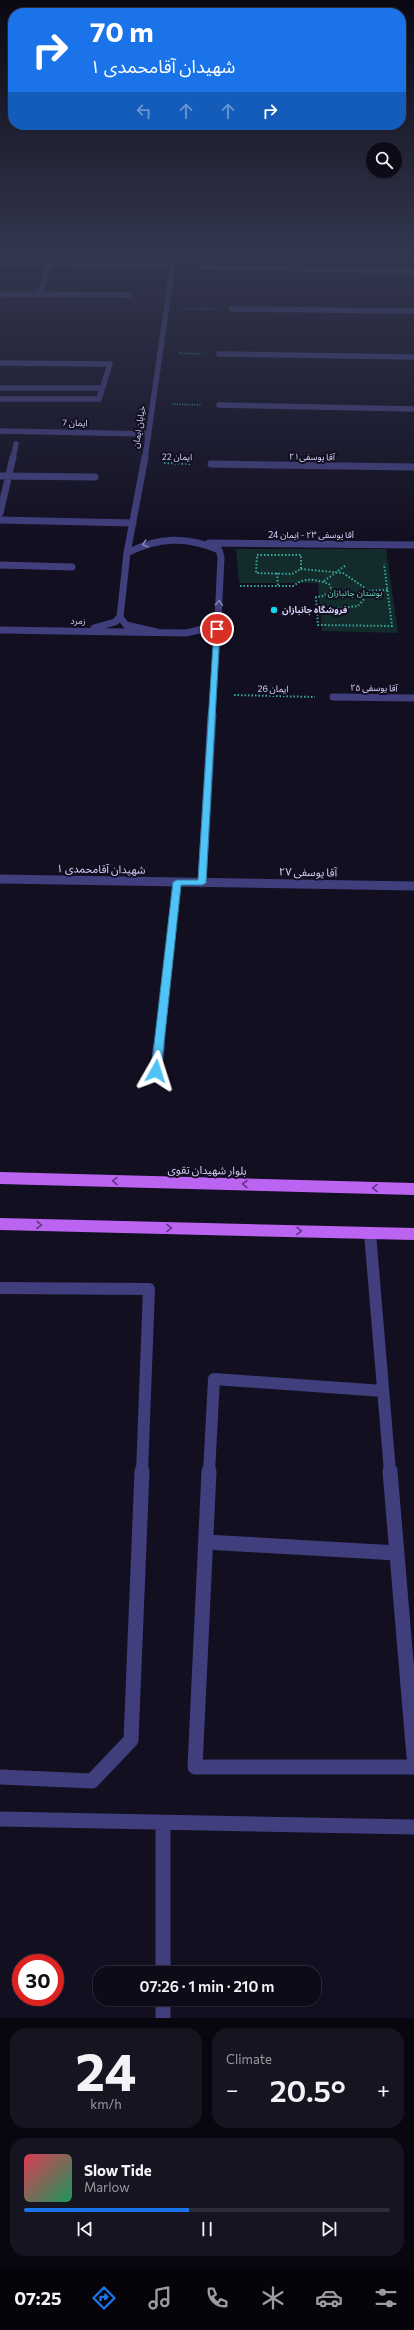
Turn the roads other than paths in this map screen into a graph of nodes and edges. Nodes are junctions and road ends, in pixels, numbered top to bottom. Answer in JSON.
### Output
{"nodes":[{"id":1,"x":160,"y":350,"type":"edge"},
{"id":2,"x":219,"y":354,"type":"road end"},
{"id":3,"x":414,"y":357,"type":"edge"},
{"id":4,"x":0,"y":362,"type":"edge"},
{"id":5,"x":0,"y":388,"type":"edge"},
{"id":6,"x":102,"y":388,"type":"junction"},
{"id":7,"x":0,"y":399,"type":"edge"},
{"id":8,"x":219,"y":405,"type":"road end"},
{"id":9,"x":414,"y":409,"type":"edge"},
{"id":10,"x":0,"y":431,"type":"edge"},
{"id":11,"x":149,"y":434,"type":"junction"},
{"id":12,"x":16,"y":444,"type":"dead end"},
{"id":13,"x":211,"y":464,"type":"road end"},
{"id":14,"x":414,"y":467,"type":"edge"},
{"id":15,"x":0,"y":476,"type":"edge"},
{"id":16,"x":8,"y":476,"type":"junction"},
{"id":17,"x":96,"y":477,"type":"dead end"},
{"id":18,"x":0,"y":513,"type":"edge"},
{"id":19,"x":0,"y":520,"type":"edge"},
{"id":20,"x":133,"y":523,"type":"junction"},
{"id":21,"x":207,"y":544,"type":"junction"},
{"id":22,"x":414,"y":545,"type":"edge"},
{"id":23,"x":127,"y":553,"type":"junction"},
{"id":24,"x":0,"y":565,"type":"edge"},
{"id":25,"x":72,"y":568,"type":"dead end"},
{"id":26,"x":120,"y":617,"type":"junction"},
{"id":27,"x":218,"y":620,"type":"junction"},
{"id":28,"x":0,"y":630,"type":"edge"},
{"id":29,"x":67,"y":631,"type":"junction"},
{"id":30,"x":156,"y":632,"type":"junction"},
{"id":31,"x":186,"y":633,"type":"junction"},
{"id":32,"x":216,"y":639,"type":"junction"},
{"id":33,"x":333,"y":697,"type":"road end"},
{"id":34,"x":414,"y":698,"type":"edge"},
{"id":35,"x":0,"y":878,"type":"edge"},
{"id":36,"x":177,"y":882,"type":"junction"},
{"id":37,"x":202,"y":883,"type":"junction"},
{"id":38,"x":414,"y":886,"type":"edge"},
{"id":39,"x":156,"y":1071,"type":"dead end"},
{"id":40,"x":0,"y":1178,"type":"edge"},
{"id":41,"x":414,"y":1189,"type":"edge"},
{"id":42,"x":0,"y":1224,"type":"edge"},
{"id":43,"x":370,"y":1232,"type":"junction"},
{"id":44,"x":414,"y":1234,"type":"edge"},
{"id":45,"x":0,"y":1288,"type":"edge"},
{"id":46,"x":383,"y":1391,"type":"junction"},
{"id":47,"x":206,"y":1542,"type":"junction"},
{"id":48,"x":397,"y":1553,"type":"junction"},
{"id":49,"x":414,"y":1757,"type":"edge"},
{"id":50,"x":414,"y":1767,"type":"edge"},
{"id":51,"x":0,"y":1777,"type":"edge"},
{"id":52,"x":0,"y":1819,"type":"edge"},
{"id":53,"x":163,"y":1823,"type":"junction"},
{"id":54,"x":414,"y":1827,"type":"edge"},
{"id":55,"x":163,"y":1966,"type":"edge"},
{"id":56,"x":163,"y":2006,"type":"edge"},
{"id":57,"x":162,"y":2018,"type":"edge"}],
"edges":[{"from":1,"to":11,"type":"street","name":"خیابان ایمان"},
{"from":2,"to":3,"type":"street"},
{"from":4,"to":6,"type":"street"},
{"from":5,"to":6,"type":"street"},
{"from":6,"to":7,"type":"street"},
{"from":8,"to":9,"type":"street"},
{"from":10,"to":11,"type":"street","name":"ایمان 7"},
{"from":11,"to":20,"type":"street","name":"خیابان ایمان"},
{"from":12,"to":16,"type":"street"},
{"from":13,"to":14,"type":"street","name":"آقا یوسفی۲۱"},
{"from":15,"to":16,"type":"street"},
{"from":16,"to":17,"type":"street"},
{"from":16,"to":18,"type":"street"},
{"from":19,"to":20,"type":"street"},
{"from":20,"to":23,"type":"street","name":"خیابان ایمان"},
{"from":21,"to":22,"type":"street","name":"آقا یوسفی ۲۳ - ایمان 24"},
{"from":21,"to":23,"type":"street","one_way":true},
{"from":27,"to":21,"type":"street","one_way":true},
{"from":23,"to":26,"type":"street"},
{"from":24,"to":25,"type":"street"},
{"from":26,"to":29,"type":"street"},
{"from":26,"to":30,"type":"street"},
{"from":27,"to":31,"type":"street"},
{"from":27,"to":32,"type":"street"},
{"from":28,"to":29,"type":"street","name":"زمرد"},
{"from":29,"to":30,"type":"street","name":"زمرد"},
{"from":30,"to":31,"type":"street"},
{"from":31,"to":32,"type":"street"},
{"from":32,"to":37,"type":"street"},
{"from":33,"to":34,"type":"street","name":"آقا یوسفی ۲۵"},
{"from":35,"to":36,"type":"street","name":"شهیدان آقامحمدی ۱"},
{"from":36,"to":37,"type":"street","name":"شهیدان آقامحمدی ۱"},
{"from":36,"to":39,"type":"street"},
{"from":37,"to":38,"type":"street","name":"آقا یوسفی ۲۷"},
{"from":41,"to":40,"type":"main road","name":"بلوار شهیدان تقوی","one_way":true},
{"from":42,"to":43,"type":"main road","one_way":true},
{"from":43,"to":44,"type":"main road"},
{"from":43,"to":46,"type":"street"},
{"from":45,"to":51,"type":"street"},
{"from":46,"to":47,"type":"street"},
{"from":46,"to":48,"type":"street"},
{"from":47,"to":48,"type":"street"},
{"from":47,"to":50,"type":"street"},
{"from":48,"to":49,"type":"street"},
{"from":52,"to":53,"type":"street"},
{"from":53,"to":54,"type":"street"},
{"from":53,"to":55,"type":"street"},
{"from":56,"to":57,"type":"street"}]}
